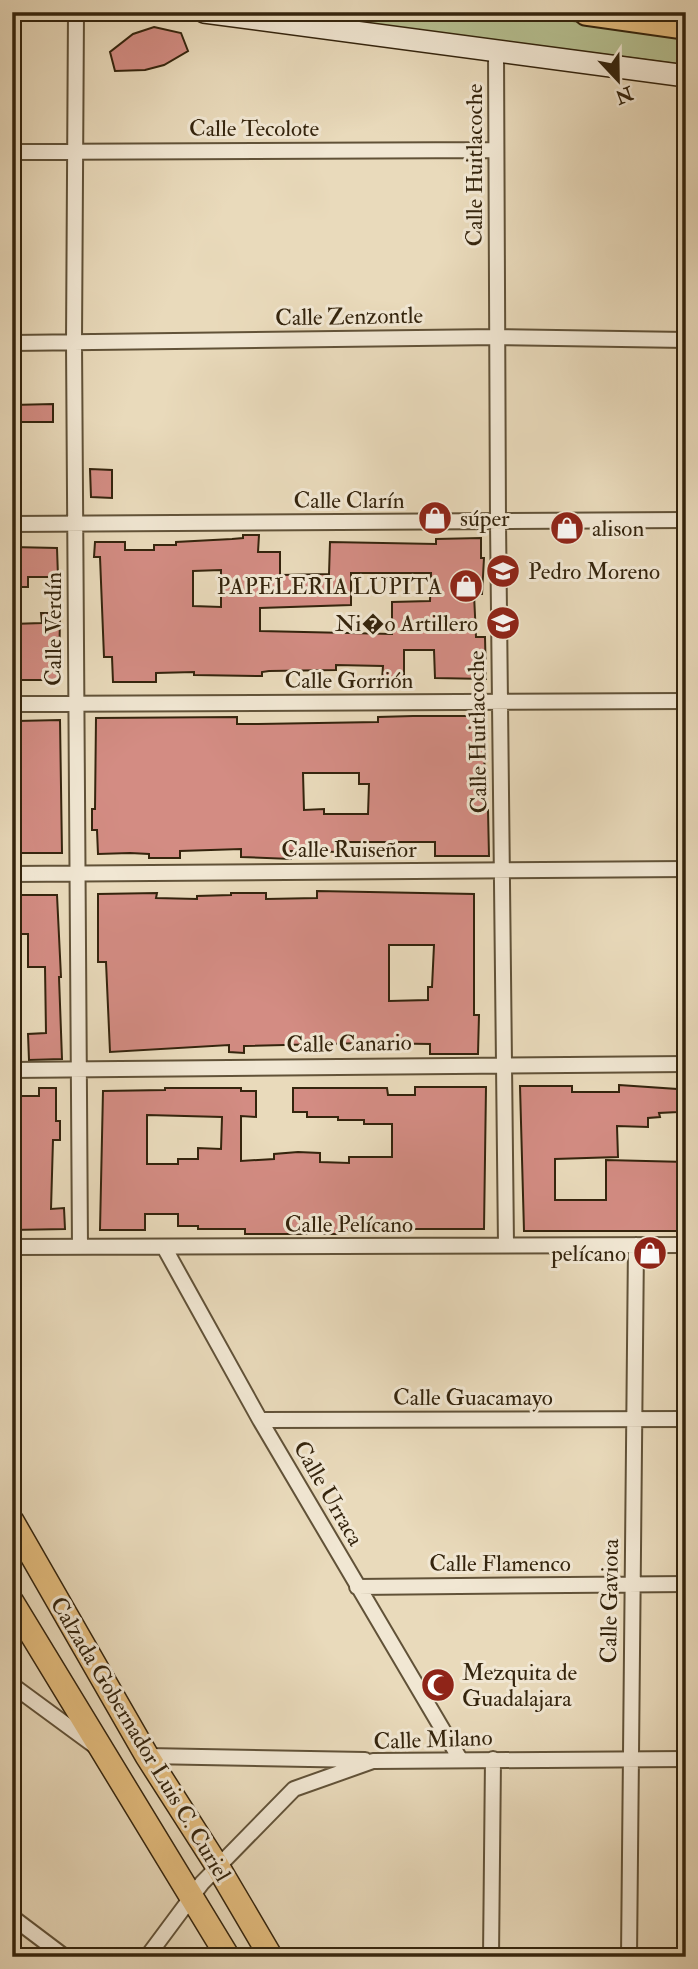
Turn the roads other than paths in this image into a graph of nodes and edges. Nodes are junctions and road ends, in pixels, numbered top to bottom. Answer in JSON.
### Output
{"nodes":[{"id":1,"x":76,"y":12,"type":"edge"},
{"id":2,"x":204,"y":12,"type":"edge"},
{"id":3,"x":587,"y":12,"type":"edge"},
{"id":4,"x":686,"y":26,"type":"edge"},
{"id":5,"x":496,"y":51,"type":"junction"},
{"id":6,"x":686,"y":76,"type":"edge"},
{"id":7,"x":496,"y":150,"type":"junction"},
{"id":8,"x":12,"y":152,"type":"edge"},
{"id":9,"x":75,"y":152,"type":"junction"},
{"id":10,"x":498,"y":337,"type":"junction"},
{"id":11,"x":686,"y":340,"type":"edge"},
{"id":12,"x":74,"y":342,"type":"junction"},
{"id":13,"x":12,"y":343,"type":"edge"},
{"id":14,"x":686,"y":520,"type":"edge"},
{"id":15,"x":498,"y":522,"type":"junction"},
{"id":16,"x":12,"y":524,"type":"edge"},
{"id":17,"x":75,"y":524,"type":"junction"},
{"id":18,"x":686,"y":701,"type":"edge"},
{"id":19,"x":500,"y":702,"type":"junction"},
{"id":20,"x":12,"y":704,"type":"edge"},
{"id":21,"x":76,"y":704,"type":"junction"},
{"id":22,"x":686,"y":869,"type":"edge"},
{"id":23,"x":502,"y":870,"type":"junction"},
{"id":24,"x":78,"y":873,"type":"junction"},
{"id":25,"x":12,"y":874,"type":"edge"},
{"id":26,"x":686,"y":1064,"type":"edge"},
{"id":27,"x":504,"y":1065,"type":"junction"},
{"id":28,"x":79,"y":1069,"type":"junction"},
{"id":29,"x":12,"y":1070,"type":"edge"},
{"id":30,"x":506,"y":1245,"type":"junction"},
{"id":31,"x":636,"y":1245,"type":"junction"},
{"id":32,"x":686,"y":1245,"type":"edge"},
{"id":33,"x":80,"y":1246,"type":"junction"},
{"id":34,"x":12,"y":1247,"type":"edge"},
{"id":35,"x":164,"y":1247,"type":"junction"},
{"id":36,"x":634,"y":1419,"type":"junction"},
{"id":37,"x":686,"y":1419,"type":"edge"},
{"id":38,"x":260,"y":1420,"type":"junction"},
{"id":39,"x":12,"y":1521,"type":"edge"},
{"id":40,"x":686,"y":1584,"type":"edge"},
{"id":41,"x":632,"y":1585,"type":"junction"},
{"id":42,"x":357,"y":1587,"type":"junction"},
{"id":43,"x":12,"y":1602,"type":"edge"},
{"id":44,"x":12,"y":1685,"type":"edge"},
{"id":45,"x":105,"y":1753,"type":"junction"},
{"id":46,"x":147,"y":1756,"type":"junction"},
{"id":47,"x":460,"y":1759,"type":"junction"},
{"id":48,"x":493,"y":1759,"type":"junction"},
{"id":49,"x":630,"y":1759,"type":"junction"},
{"id":50,"x":686,"y":1759,"type":"edge"},
{"id":51,"x":373,"y":1761,"type":"junction"},
{"id":52,"x":218,"y":1867,"type":"junction"},
{"id":53,"x":191,"y":1896,"type":"junction"},
{"id":54,"x":12,"y":1917,"type":"edge"},
{"id":55,"x":65,"y":1957,"type":"edge"},
{"id":56,"x":147,"y":1957,"type":"edge"},
{"id":57,"x":228,"y":1957,"type":"edge"},
{"id":58,"x":271,"y":1957,"type":"edge"},
{"id":59,"x":491,"y":1957,"type":"edge"},
{"id":60,"x":629,"y":1957,"type":"edge"}],
"edges":[{"from":1,"to":9,"type":"street","name":"Calle Verdín"},
{"from":2,"to":5,"type":"main road"},
{"from":3,"to":4,"type":"highway"},
{"from":5,"to":6,"type":"main road"},
{"from":5,"to":7,"type":"street","name":"Calle Huitlacoche"},
{"from":7,"to":9,"type":"street","name":"Calle Tecolote"},
{"from":7,"to":10,"type":"street","name":"Calle Huitlacoche"},
{"from":8,"to":9,"type":"street","name":"Calle Tecolote"},
{"from":9,"to":12,"type":"street","name":"Calle Verdín"},
{"from":10,"to":11,"type":"street","name":"Calle Zenzontle"},
{"from":10,"to":12,"type":"street","name":"Calle Zenzontle"},
{"from":10,"to":15,"type":"street","name":"Calle Huitlacoche"},
{"from":12,"to":13,"type":"street","name":"Calle Zenzontle"},
{"from":12,"to":17,"type":"street","name":"Calle Verdín"},
{"from":14,"to":15,"type":"street","name":"Calle Clarín"},
{"from":15,"to":17,"type":"street","name":"Calle Clarín"},
{"from":15,"to":19,"type":"street","name":"Calle Huitlacoche"},
{"from":16,"to":17,"type":"street","name":"Calle Clarín"},
{"from":17,"to":21,"type":"street","name":"Calle Verdín"},
{"from":18,"to":19,"type":"street","name":"Calle Gorrión"},
{"from":19,"to":21,"type":"street","name":"Calle Gorrión"},
{"from":19,"to":23,"type":"street","name":"Calle Huitlacoche"},
{"from":20,"to":21,"type":"street","name":"Calle Gorrión"},
{"from":21,"to":24,"type":"street","name":"Calle Verdín"},
{"from":22,"to":23,"type":"street","name":"Calle Ruiseñor"},
{"from":23,"to":24,"type":"street","name":"Calle Ruiseñor"},
{"from":23,"to":27,"type":"street","name":"Calle Huitlacoche"},
{"from":24,"to":25,"type":"street","name":"Calle Ruiseñor"},
{"from":24,"to":28,"type":"street","name":"Calle Verdín"},
{"from":26,"to":27,"type":"street","name":"Calle Canario"},
{"from":27,"to":28,"type":"street","name":"Calle Canario"},
{"from":27,"to":30,"type":"street","name":"Calle Huitlacoche"},
{"from":28,"to":29,"type":"street","name":"Calle Canario"},
{"from":28,"to":33,"type":"street","name":"Calle Verdín"},
{"from":30,"to":31,"type":"street","name":"Calle Pelícano"},
{"from":30,"to":35,"type":"street","name":"Calle Pelícano"},
{"from":31,"to":32,"type":"street","name":"Calle Pelícano"},
{"from":31,"to":36,"type":"street","name":"Calle Gaviota"},
{"from":33,"to":34,"type":"street","name":"Calle Pelícano"},
{"from":33,"to":35,"type":"street","name":"Calle Pelícano"},
{"from":35,"to":38,"type":"street","name":"Calle Urraca"},
{"from":36,"to":37,"type":"street","name":"Calle Guacamayo"},
{"from":36,"to":38,"type":"street","name":"Calle Guacamayo"},
{"from":36,"to":41,"type":"street","name":"Calle Gaviota"},
{"from":38,"to":42,"type":"street","name":"Calle Urraca"},
{"from":39,"to":46,"type":"main road","name":"Calzada Gobernador Luis C. Curiel"},
{"from":40,"to":41,"type":"street","name":"Calle Flamenco"},
{"from":41,"to":42,"type":"street","name":"Calle Flamenco"},
{"from":41,"to":49,"type":"street","name":"Calle Gaviota"},
{"from":42,"to":47,"type":"street","name":"Calle Urraca"},
{"from":43,"to":45,"type":"main road","name":"Calzada Gobernador Luis C. Curiel"},
{"from":44,"to":45,"type":"street"},
{"from":45,"to":53,"type":"main road","name":"Calzada Gobernador Luis C. Curiel"},
{"from":46,"to":51,"type":"street"},
{"from":46,"to":52,"type":"main road","name":"Calzada Gobernador Luis C. Curiel"},
{"from":47,"to":48,"type":"street","name":"Calle Milano"},
{"from":47,"to":51,"type":"street","name":"Calle Milano"},
{"from":48,"to":49,"type":"street","name":"Calle Milano"},
{"from":48,"to":59,"type":"street"},
{"from":49,"to":50,"type":"street","name":"Calle Milano"},
{"from":49,"to":60,"type":"street","name":"Calle Gaviota"},
{"from":51,"to":52,"type":"street","name":"Calle Milano"},
{"from":52,"to":53,"type":"street","name":"Calle Milano"},
{"from":52,"to":58,"type":"main road","name":"Calzada Gobernador Luis C. Curiel"},
{"from":53,"to":56,"type":"street","name":"Calle Milano"},
{"from":53,"to":57,"type":"main road","name":"Calzada Gobernador Luis C. Curiel"},
{"from":54,"to":55,"type":"street"}]}
